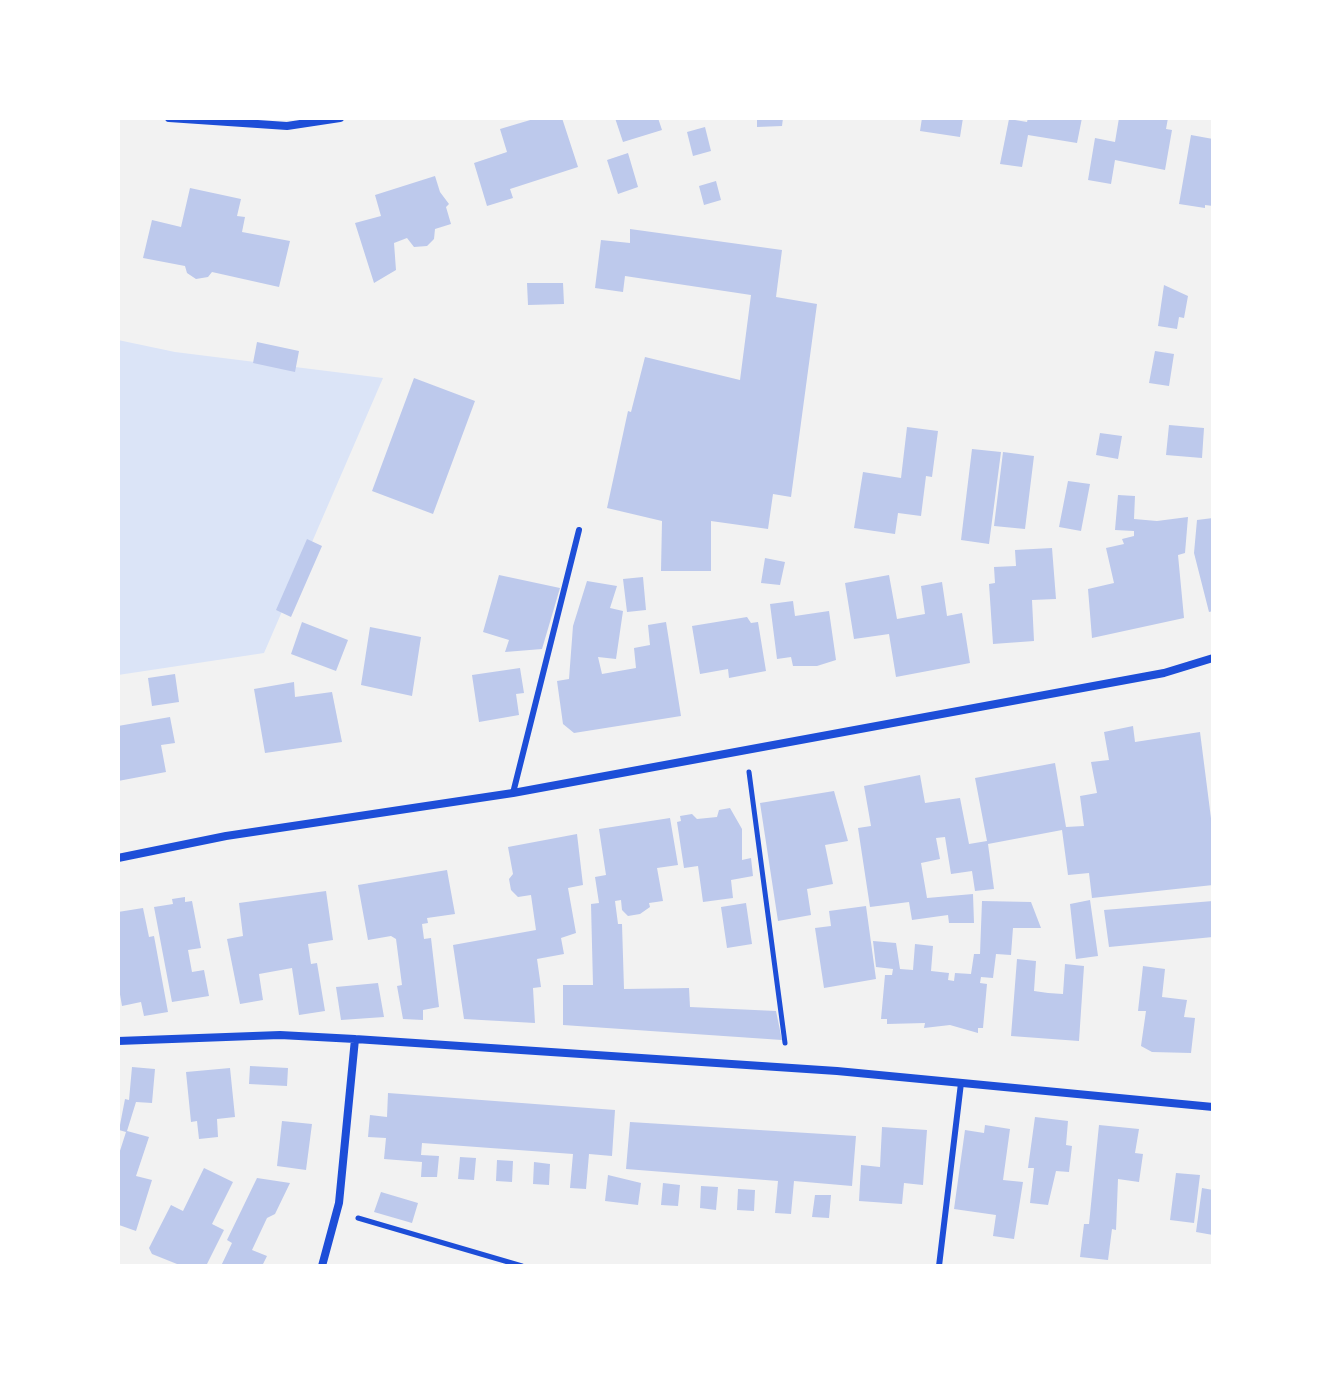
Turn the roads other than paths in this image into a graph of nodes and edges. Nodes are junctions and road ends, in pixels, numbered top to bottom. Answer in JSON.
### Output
{"nodes":[{"id":1,"x":340,"y":118,"type":"edge"},
{"id":2,"x":173,"y":119,"type":"edge"},
{"id":3,"x":579,"y":530,"type":"dead end"},
{"id":4,"x":1213,"y":658,"type":"edge"},
{"id":5,"x":513,"y":793,"type":"junction"},
{"id":6,"x":118,"y":858,"type":"edge"},
{"id":7,"x":355,"y":1039,"type":"junction"},
{"id":8,"x":118,"y":1041,"type":"edge"},
{"id":9,"x":961,"y":1083,"type":"junction"},
{"id":10,"x":1213,"y":1107,"type":"edge"},
{"id":11,"x":322,"y":1266,"type":"edge"},
{"id":12,"x":939,"y":1266,"type":"edge"}],
"edges":[{"from":1,"to":2,"type":"street"},
{"from":3,"to":5,"type":"lane"},
{"from":4,"to":5,"type":"street"},
{"from":5,"to":6,"type":"street"},
{"from":7,"to":8,"type":"street"},
{"from":7,"to":9,"type":"street"},
{"from":7,"to":11,"type":"street"},
{"from":9,"to":10,"type":"street"},
{"from":9,"to":12,"type":"lane"}]}
